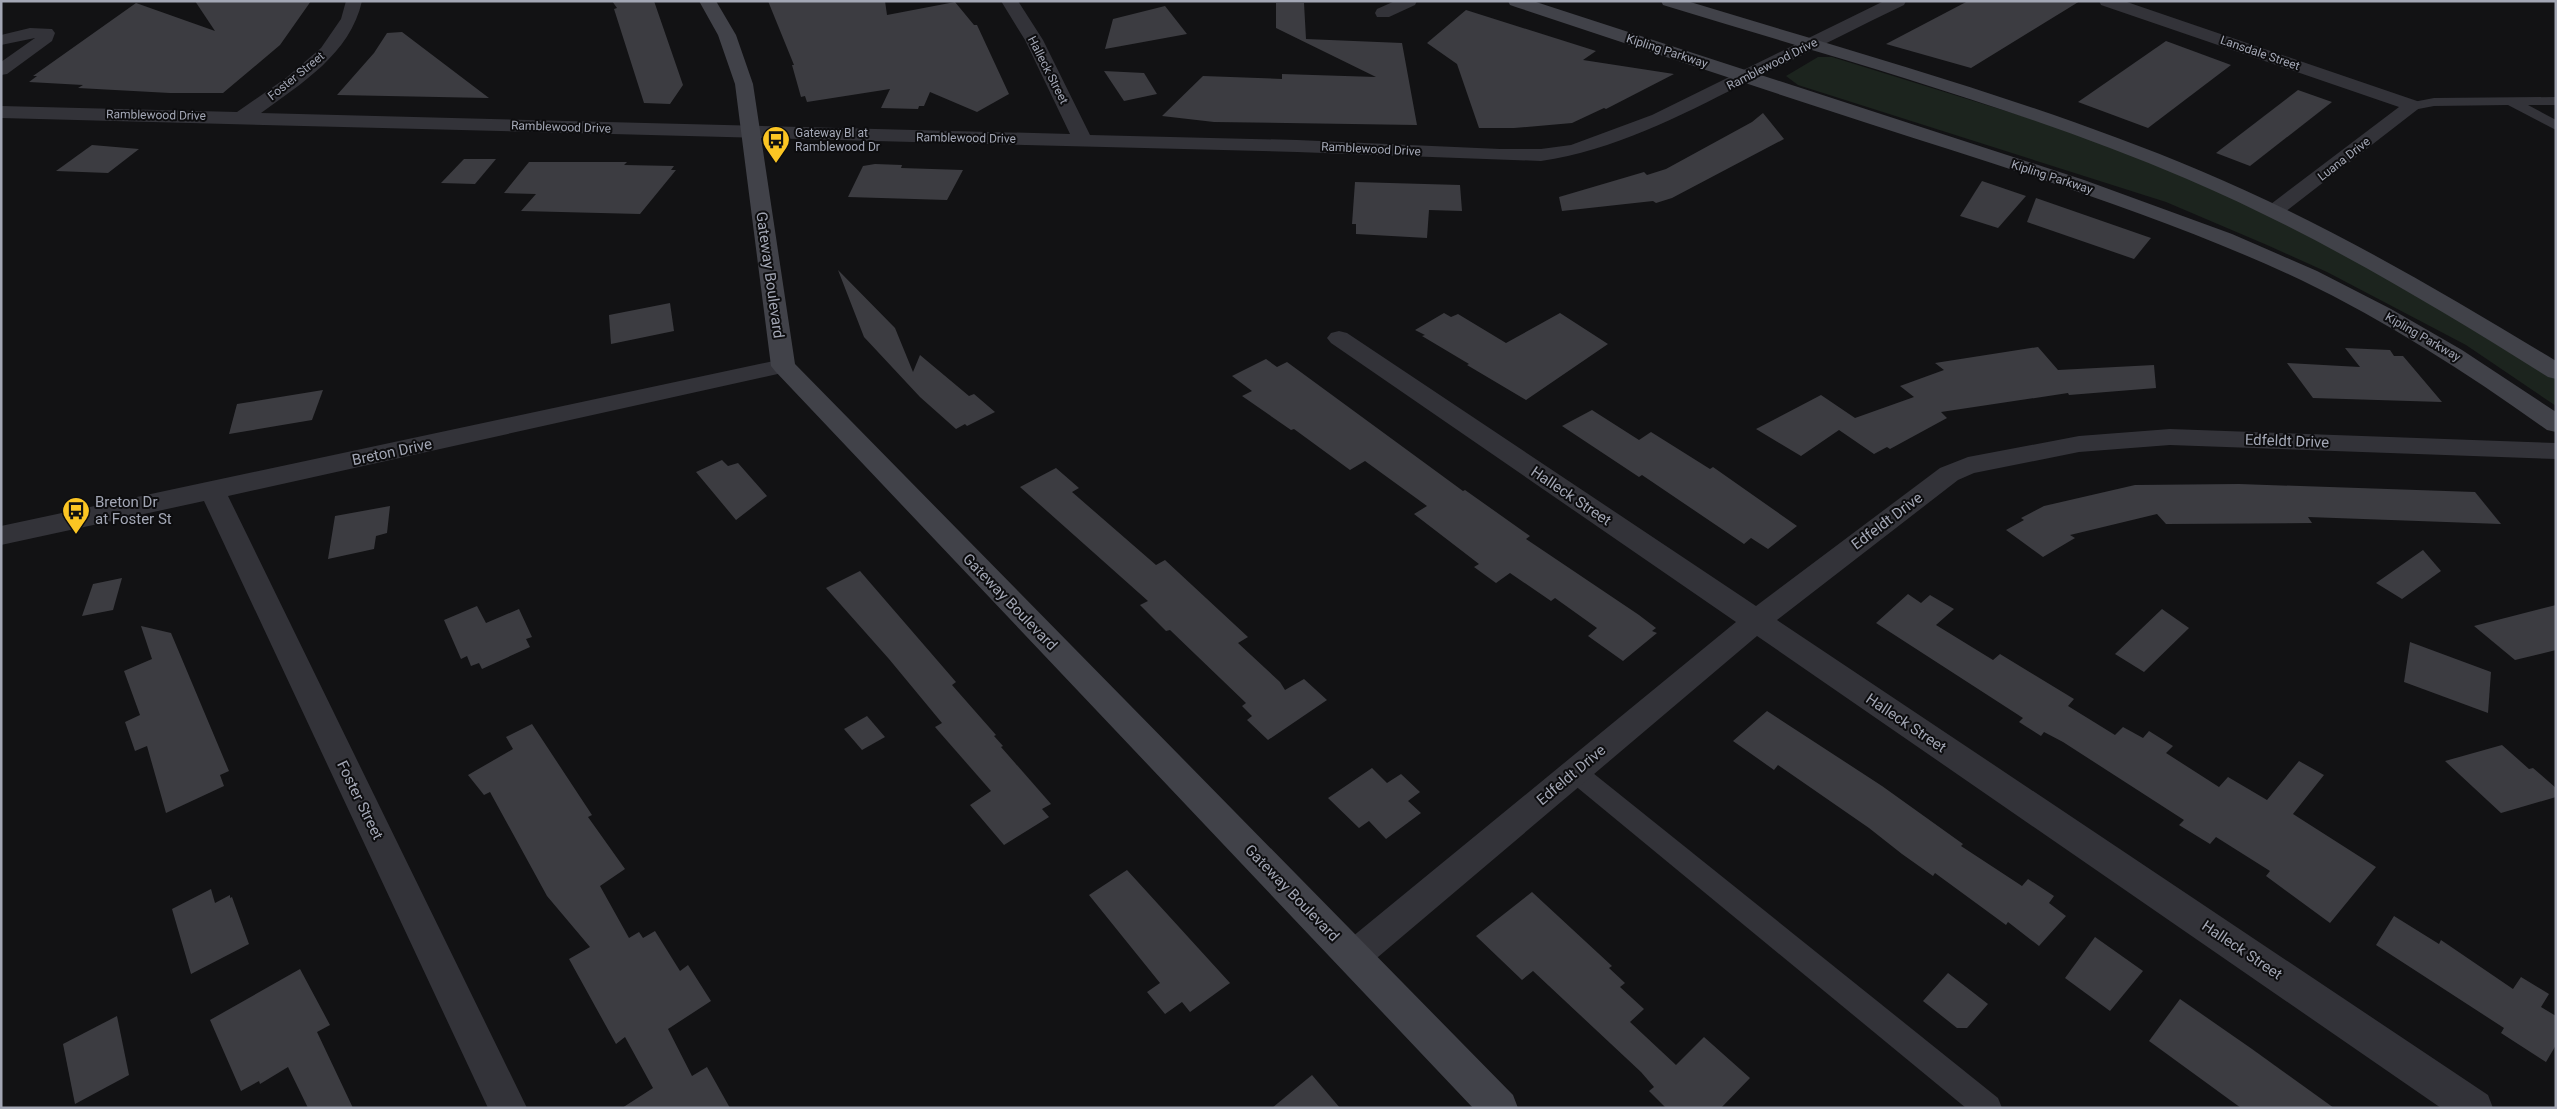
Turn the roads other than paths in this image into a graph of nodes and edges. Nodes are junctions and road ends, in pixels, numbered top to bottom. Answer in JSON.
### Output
{"nodes":[{"id":1,"x":354,"y":1,"type":"edge"},
{"id":2,"x":707,"y":1,"type":"edge"},
{"id":3,"x":1009,"y":1,"type":"edge"},
{"id":4,"x":1409,"y":1,"type":"edge"},
{"id":5,"x":1516,"y":1,"type":"edge"},
{"id":6,"x":1669,"y":1,"type":"edge"},
{"id":7,"x":1898,"y":1,"type":"edge"},
{"id":8,"x":2107,"y":1,"type":"edge"},
{"id":9,"x":1383,"y":13,"type":"dead end"},
{"id":10,"x":1,"y":40,"type":"edge"},
{"id":11,"x":1812,"y":44,"type":"junction"},
{"id":12,"x":1,"y":70,"type":"edge"},
{"id":13,"x":1748,"y":77,"type":"junction"},
{"id":14,"x":2556,"y":101,"type":"edge"},
{"id":15,"x":2512,"y":102,"type":"junction"},
{"id":16,"x":2412,"y":106,"type":"junction"},
{"id":17,"x":1,"y":112,"type":"edge"},
{"id":18,"x":243,"y":117,"type":"junction"},
{"id":19,"x":2556,"y":126,"type":"edge"},
{"id":20,"x":752,"y":132,"type":"junction"},
{"id":21,"x":1083,"y":141,"type":"junction"},
{"id":22,"x":2274,"y":211,"type":"junction"},
{"id":23,"x":1339,"y":338,"type":"dead end"},
{"id":24,"x":783,"y":366,"type":"junction"},
{"id":25,"x":2556,"y":372,"type":"edge"},
{"id":26,"x":2556,"y":424,"type":"edge"},
{"id":27,"x":2556,"y":451,"type":"edge"},
{"id":28,"x":213,"y":492,"type":"junction"},
{"id":29,"x":1,"y":536,"type":"edge"},
{"id":30,"x":1756,"y":621,"type":"junction"},
{"id":31,"x":1575,"y":772,"type":"junction"},
{"id":32,"x":1354,"y":957,"type":"junction"},
{"id":33,"x":508,"y":1108,"type":"edge"},
{"id":34,"x":1499,"y":1108,"type":"edge"},
{"id":35,"x":1988,"y":1108,"type":"edge"},
{"id":36,"x":2474,"y":1108,"type":"edge"}],
"edges":[{"from":1,"to":18,"type":"street","name":"Foster Street"},
{"from":2,"to":20,"type":"street","name":"Gateway Boulevard"},
{"from":3,"to":21,"type":"street","name":"Halleck Street"},
{"from":4,"to":9,"type":"street"},
{"from":5,"to":13,"type":"street","name":"Kipling Parkway"},
{"from":6,"to":11,"type":"street"},
{"from":7,"to":11,"type":"street","name":"Ramblewood Drive"},
{"from":8,"to":16,"type":"street","name":"Lansdale Street"},
{"from":10,"to":12,"type":"street"},
{"from":11,"to":13,"type":"street","name":"Ramblewood Drive"},
{"from":11,"to":22,"type":"street"},
{"from":13,"to":21,"type":"street","name":"Ramblewood Drive"},
{"from":13,"to":26,"type":"street","name":"Kipling Parkway"},
{"from":14,"to":15,"type":"lane"},
{"from":15,"to":16,"type":"lane"},
{"from":15,"to":19,"type":"lane"},
{"from":16,"to":22,"type":"street","name":"Luana Drive"},
{"from":17,"to":18,"type":"street","name":"Ramblewood Drive"},
{"from":18,"to":20,"type":"street","name":"Ramblewood Drive"},
{"from":20,"to":21,"type":"street","name":"Ramblewood Drive"},
{"from":20,"to":24,"type":"street","name":"Gateway Boulevard"},
{"from":22,"to":25,"type":"street"},
{"from":23,"to":30,"type":"street","name":"Halleck Street"},
{"from":24,"to":28,"type":"street","name":"Breton Drive"},
{"from":24,"to":32,"type":"street","name":"Gateway Boulevard"},
{"from":27,"to":30,"type":"street","name":"Edfeldt Drive"},
{"from":28,"to":29,"type":"street","name":"Breton Drive"},
{"from":28,"to":33,"type":"street","name":"Foster Street"},
{"from":30,"to":31,"type":"street","name":"Edfeldt Drive"},
{"from":30,"to":36,"type":"street","name":"Halleck Street"},
{"from":31,"to":32,"type":"street","name":"Edfeldt Drive"},
{"from":31,"to":35,"type":"lane"},
{"from":32,"to":34,"type":"street","name":"Gateway Boulevard"}]}
